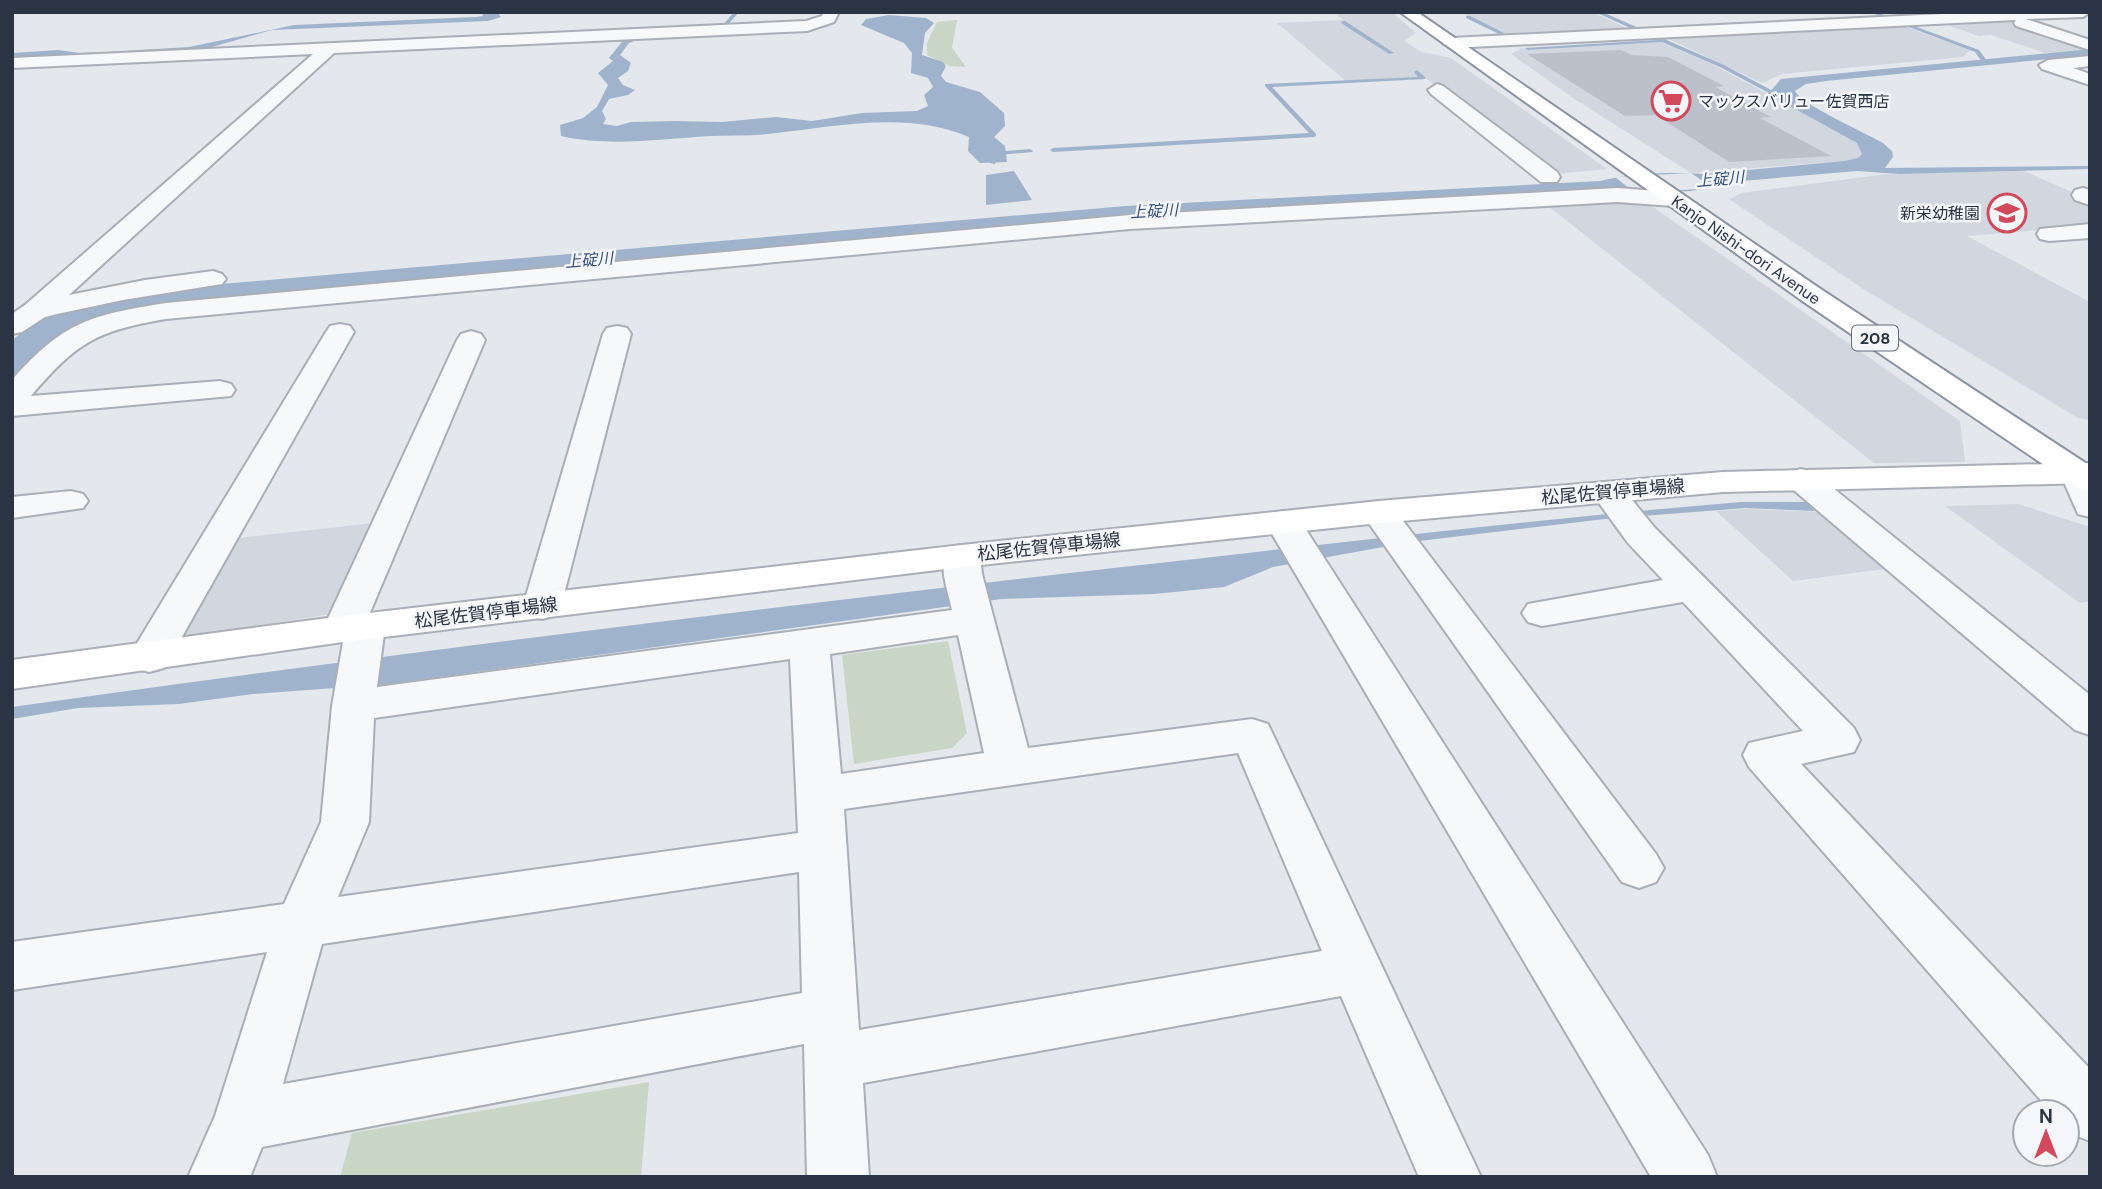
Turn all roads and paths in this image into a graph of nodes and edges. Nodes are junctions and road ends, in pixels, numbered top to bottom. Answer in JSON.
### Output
{"nodes":[{"id":1,"x":831,"y":12,"type":"edge"},
{"id":2,"x":1407,"y":12,"type":"edge"},
{"id":3,"x":1429,"y":12,"type":"edge"},
{"id":4,"x":2083,"y":12,"type":"edge"},
{"id":5,"x":1997,"y":14,"type":"edge"},
{"id":6,"x":1451,"y":43,"type":"junction"},
{"id":7,"x":1476,"y":43,"type":"junction"},
{"id":8,"x":2090,"y":45,"type":"edge"},
{"id":9,"x":329,"y":49,"type":"junction"},
{"id":10,"x":2090,"y":61,"type":"edge"},
{"id":11,"x":12,"y":63,"type":"edge"},
{"id":12,"x":2090,"y":80,"type":"edge"},
{"id":13,"x":1437,"y":90,"type":"dead end"},
{"id":14,"x":1603,"y":172,"type":"dead end"},
{"id":15,"x":1576,"y":174,"type":"dead end"},
{"id":16,"x":1549,"y":177,"type":"junction"},
{"id":17,"x":1661,"y":183,"type":"junction"},
{"id":18,"x":1048,"y":206,"type":"dead end"},
{"id":19,"x":2090,"y":231,"type":"edge"},
{"id":20,"x":2049,"y":234,"type":"dead end"},
{"id":21,"x":238,"y":277,"type":"dead end"},
{"id":22,"x":35,"y":311,"type":"junction"},
{"id":23,"x":12,"y":326,"type":"edge"},
{"id":24,"x":340,"y":332,"type":"dead end"},
{"id":25,"x":617,"y":334,"type":"dead end"},
{"id":26,"x":471,"y":340,"type":"dead end"},
{"id":27,"x":220,"y":390,"type":"dead end"},
{"id":28,"x":12,"y":399,"type":"edge"},
{"id":29,"x":12,"y":407,"type":"edge"},
{"id":30,"x":2087,"y":470,"type":"edge"},
{"id":31,"x":1801,"y":480,"type":"junction"},
{"id":32,"x":71,"y":502,"type":"dead end"},
{"id":33,"x":1620,"y":507,"type":"junction"},
{"id":34,"x":2090,"y":507,"type":"edge"},
{"id":35,"x":12,"y":508,"type":"edge"},
{"id":36,"x":1393,"y":531,"type":"junction"},
{"id":37,"x":1297,"y":545,"type":"junction"},
{"id":38,"x":1692,"y":588,"type":"junction"},
{"id":39,"x":968,"y":591,"type":"junction"},
{"id":40,"x":542,"y":606,"type":"junction"},
{"id":41,"x":1542,"y":613,"type":"dead end"},
{"id":42,"x":809,"y":643,"type":"junction"},
{"id":43,"x":149,"y":658,"type":"junction"},
{"id":44,"x":355,"y":662,"type":"junction"},
{"id":45,"x":12,"y":675,"type":"edge"},
{"id":46,"x":2090,"y":719,"type":"edge"},
{"id":47,"x":1010,"y":767,"type":"junction"},
{"id":48,"x":820,"y":795,"type":"junction"},
{"id":49,"x":823,"y":849,"type":"junction"},
{"id":50,"x":1639,"y":867,"type":"dead end"},
{"id":51,"x":301,"y":925,"type":"junction"},
{"id":52,"x":12,"y":967,"type":"edge"},
{"id":53,"x":1356,"y":969,"type":"junction"},
{"id":54,"x":833,"y":1037,"type":"junction"},
{"id":55,"x":2090,"y":1112,"type":"edge"},
{"id":56,"x":243,"y":1121,"type":"junction"},
{"id":57,"x":219,"y":1177,"type":"edge"},
{"id":58,"x":838,"y":1177,"type":"edge"},
{"id":59,"x":1450,"y":1177,"type":"edge"},
{"id":60,"x":1686,"y":1177,"type":"edge"}],
"edges":[{"from":1,"to":9,"type":"street"},
{"from":2,"to":6,"type":"main road","name":"Kanjo Nishi-dori Avenue","number":"208"},
{"from":3,"to":7,"type":"main road","name":"Kanjo Nishi-dori Avenue","number":"208"},
{"from":4,"to":5,"type":"street"},
{"from":5,"to":7,"type":"street"},
{"from":5,"to":8,"type":"street"},
{"from":6,"to":7,"type":"street"},
{"from":6,"to":17,"type":"main road","name":"Kanjo Nishi-dori Avenue","number":"208"},
{"from":7,"to":17,"type":"main road","name":"Kanjo Nishi-dori Avenue","number":"208"},
{"from":9,"to":11,"type":"street"},
{"from":9,"to":22,"type":"street"},
{"from":10,"to":12,"type":"street"},
{"from":13,"to":16,"type":"street"},
{"from":14,"to":17,"type":"street"},
{"from":15,"to":16,"type":"street"},
{"from":16,"to":18,"type":"street"},
{"from":17,"to":28,"type":"street"},
{"from":17,"to":30,"type":"main road","name":"Kanjo Nishi-dori Avenue","number":"208"},
{"from":19,"to":20,"type":"street"},
{"from":21,"to":22,"type":"street"},
{"from":22,"to":23,"type":"street"},
{"from":24,"to":43,"type":"street"},
{"from":25,"to":40,"type":"street"},
{"from":26,"to":44,"type":"street"},
{"from":27,"to":29,"type":"street"},
{"from":30,"to":31,"type":"main road","name":"松尾佐賀停車場線"},
{"from":30,"to":34,"type":"street"},
{"from":31,"to":33,"type":"main road","name":"松尾佐賀停車場線"},
{"from":31,"to":46,"type":"street"},
{"from":32,"to":35,"type":"street"},
{"from":33,"to":36,"type":"main road","name":"松尾佐賀停車場線"},
{"from":33,"to":38,"type":"street"},
{"from":36,"to":37,"type":"main road","name":"松尾佐賀停車場線"},
{"from":36,"to":50,"type":"street"},
{"from":37,"to":39,"type":"main road","name":"松尾佐賀停車場線"},
{"from":37,"to":60,"type":"street"},
{"from":38,"to":41,"type":"street"},
{"from":38,"to":55,"type":"street"},
{"from":39,"to":40,"type":"main road","name":"松尾佐賀停車場線"},
{"from":39,"to":42,"type":"street"},
{"from":39,"to":47,"type":"street"},
{"from":40,"to":44,"type":"main road","name":"松尾佐賀停車場線"},
{"from":42,"to":44,"type":"street"},
{"from":42,"to":48,"type":"street"},
{"from":43,"to":44,"type":"main road","name":"松尾佐賀停車場線"},
{"from":43,"to":45,"type":"main road","name":"松尾佐賀停車場線"},
{"from":44,"to":51,"type":"street"},
{"from":47,"to":48,"type":"street"},
{"from":47,"to":53,"type":"street"},
{"from":48,"to":49,"type":"street"},
{"from":49,"to":51,"type":"street"},
{"from":49,"to":54,"type":"street"},
{"from":51,"to":52,"type":"street"},
{"from":51,"to":56,"type":"street"},
{"from":53,"to":54,"type":"street"},
{"from":53,"to":59,"type":"street"},
{"from":54,"to":56,"type":"street"},
{"from":54,"to":58,"type":"street"},
{"from":56,"to":57,"type":"street"}]}
